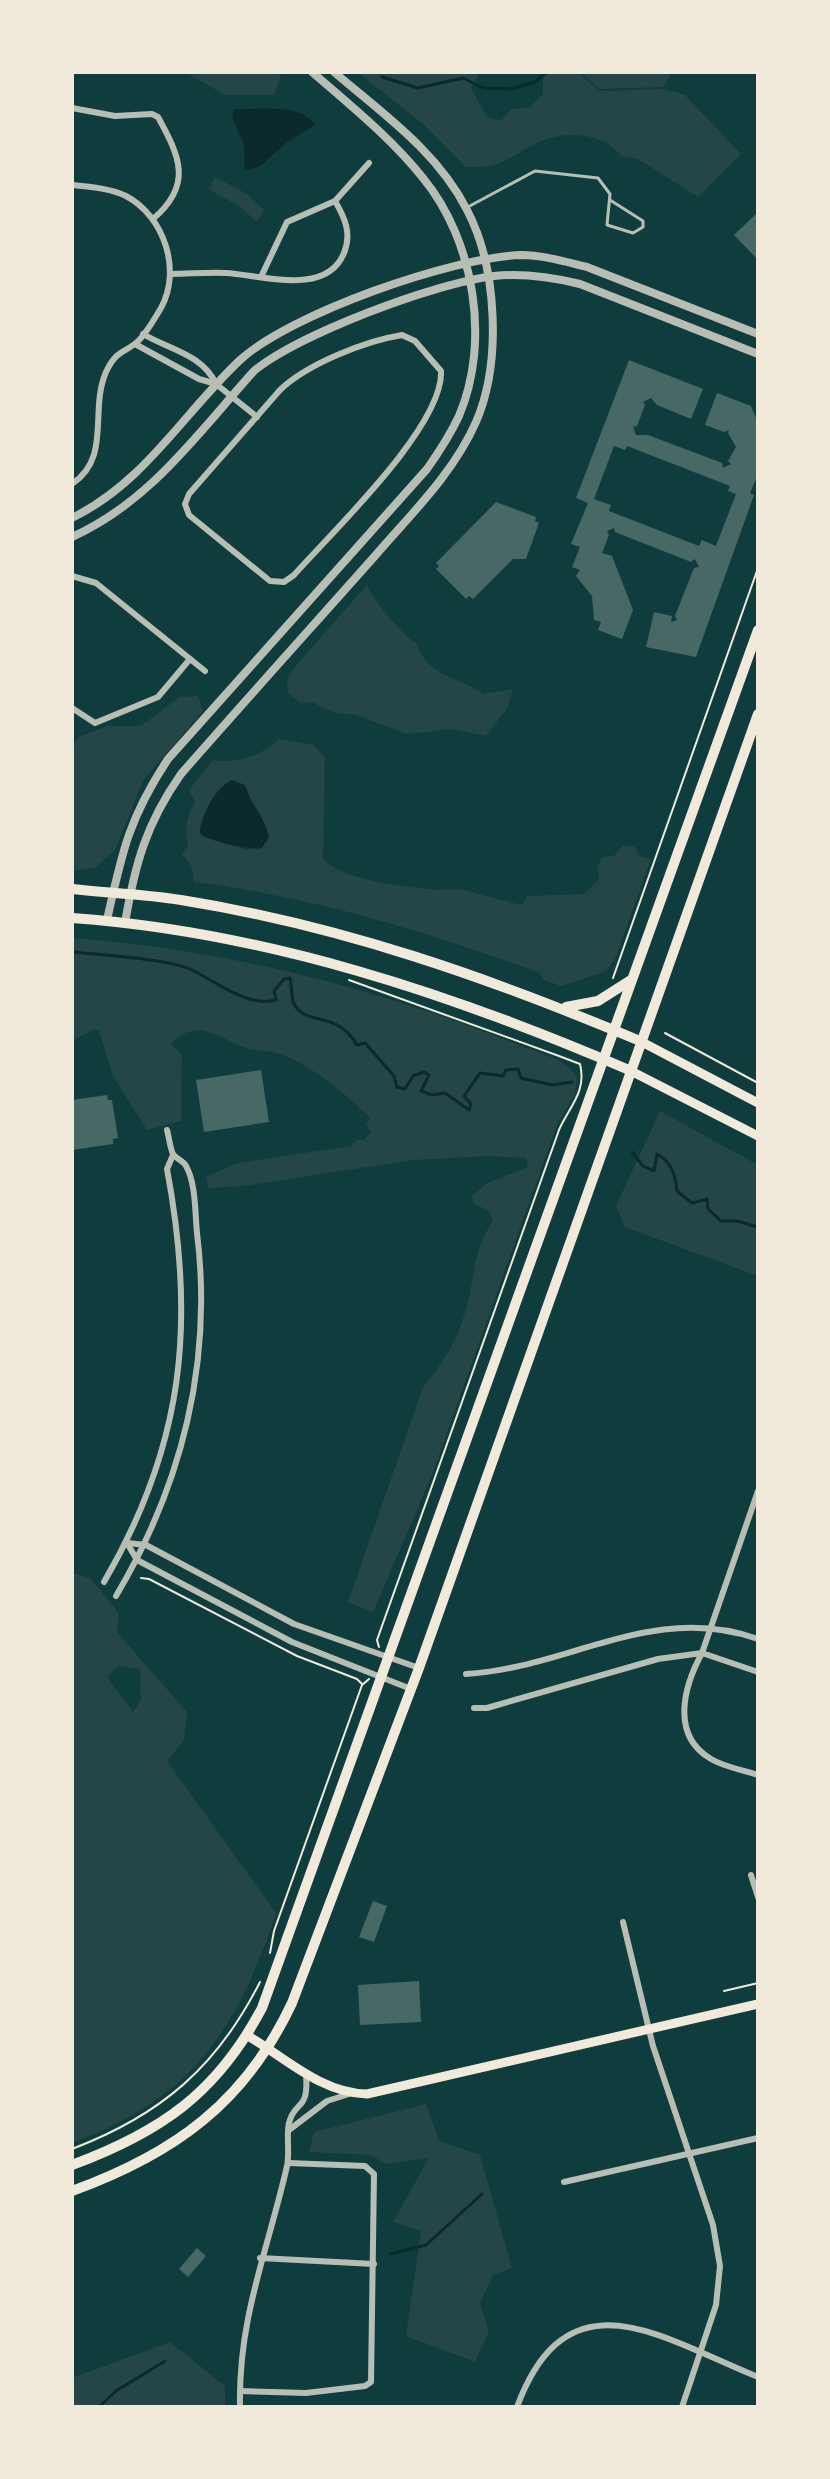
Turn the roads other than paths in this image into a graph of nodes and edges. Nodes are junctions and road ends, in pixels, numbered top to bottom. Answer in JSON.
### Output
{"nodes":[{"id":1,"x":312,"y":72,"type":"edge"},
{"id":2,"x":334,"y":72,"type":"edge"},
{"id":3,"x":72,"y":108,"type":"edge"},
{"id":4,"x":379,"y":111,"type":"junction"},
{"id":5,"x":370,"y":123,"type":"junction"},
{"id":6,"x":369,"y":163,"type":"dead end"},
{"id":7,"x":72,"y":185,"type":"edge"},
{"id":8,"x":610,"y":200,"type":"junction"},
{"id":9,"x":335,"y":201,"type":"junction"},
{"id":10,"x":466,"y":208,"type":"junction"},
{"id":11,"x":153,"y":219,"type":"junction"},
{"id":12,"x":483,"y":259,"type":"junction"},
{"id":13,"x":464,"y":262,"type":"junction"},
{"id":14,"x":171,"y":274,"type":"junction"},
{"id":15,"x":261,"y":277,"type":"junction"},
{"id":16,"x":487,"y":277,"type":"junction"},
{"id":17,"x":468,"y":280,"type":"junction"},
{"id":18,"x":143,"y":334,"type":"junction"},
{"id":19,"x":758,"y":334,"type":"edge"},
{"id":20,"x":135,"y":344,"type":"junction"},
{"id":21,"x":758,"y":354,"type":"edge"},
{"id":22,"x":216,"y":384,"type":"junction"},
{"id":23,"x":231,"y":396,"type":"junction"},
{"id":24,"x":257,"y":417,"type":"junction"},
{"id":25,"x":72,"y":484,"type":"edge"},
{"id":26,"x":72,"y":518,"type":"edge"},
{"id":27,"x":72,"y":537,"type":"edge"},
{"id":28,"x":72,"y":576,"type":"edge"},
{"id":29,"x":758,"y":630,"type":"edge"},
{"id":30,"x":190,"y":659,"type":"junction"},
{"id":31,"x":205,"y":671,"type":"dead end"},
{"id":32,"x":72,"y":708,"type":"edge"},
{"id":33,"x":758,"y":714,"type":"edge"},
{"id":34,"x":72,"y":889,"type":"edge"},
{"id":35,"x":113,"y":893,"type":"junction"},
{"id":36,"x":130,"y":895,"type":"junction"},
{"id":37,"x":72,"y":918,"type":"edge"},
{"id":38,"x":107,"y":920,"type":"junction"},
{"id":39,"x":125,"y":923,"type":"junction"},
{"id":40,"x":632,"y":979,"type":"junction"},
{"id":41,"x":564,"y":1008,"type":"junction"},
{"id":42,"x":614,"y":1030,"type":"junction"},
{"id":43,"x":640,"y":1041,"type":"junction"},
{"id":44,"x":603,"y":1058,"type":"junction"},
{"id":45,"x":629,"y":1070,"type":"junction"},
{"id":46,"x":758,"y":1103,"type":"edge"},
{"id":47,"x":167,"y":1130,"type":"dead end"},
{"id":48,"x":758,"y":1136,"type":"edge"},
{"id":49,"x":173,"y":1155,"type":"junction"},
{"id":50,"x":758,"y":1491,"type":"edge"},
{"id":51,"x":755,"y":1511,"type":"edge"},
{"id":52,"x":127,"y":1543,"type":"junction"},
{"id":53,"x":146,"y":1545,"type":"junction"},
{"id":54,"x":137,"y":1560,"type":"junction"},
{"id":55,"x":104,"y":1582,"type":"dead end"},
{"id":56,"x":116,"y":1596,"type":"dead end"},
{"id":57,"x":711,"y":1627,"type":"junction"},
{"id":58,"x":758,"y":1639,"type":"edge"},
{"id":59,"x":702,"y":1653,"type":"junction"},
{"id":60,"x":390,"y":1658,"type":"junction"},
{"id":61,"x":419,"y":1668,"type":"junction"},
{"id":62,"x":758,"y":1672,"type":"edge"},
{"id":63,"x":466,"y":1674,"type":"dead end"},
{"id":64,"x":383,"y":1678,"type":"junction"},
{"id":65,"x":411,"y":1689,"type":"junction"},
{"id":66,"x":474,"y":1708,"type":"dead end"},
{"id":67,"x":758,"y":1775,"type":"edge"},
{"id":68,"x":751,"y":1875,"type":"dead end"},
{"id":69,"x":758,"y":1897,"type":"edge"},
{"id":70,"x":623,"y":1922,"type":"dead end"},
{"id":71,"x":758,"y":2004,"type":"edge"},
{"id":72,"x":650,"y":2030,"type":"junction"},
{"id":73,"x":248,"y":2036,"type":"junction"},
{"id":74,"x":269,"y":2048,"type":"junction"},
{"id":75,"x":306,"y":2074,"type":"junction"},
{"id":76,"x":349,"y":2094,"type":"junction"},
{"id":77,"x":289,"y":2130,"type":"junction"},
{"id":78,"x":758,"y":2138,"type":"edge"},
{"id":79,"x":688,"y":2153,"type":"junction"},
{"id":80,"x":288,"y":2163,"type":"junction"},
{"id":81,"x":72,"y":2165,"type":"edge"},
{"id":82,"x":564,"y":2182,"type":"dead end"},
{"id":83,"x":72,"y":2191,"type":"edge"},
{"id":84,"x":260,"y":2258,"type":"junction"},
{"id":85,"x":374,"y":2264,"type":"junction"},
{"id":86,"x":700,"y":2353,"type":"junction"},
{"id":87,"x":758,"y":2377,"type":"edge"},
{"id":88,"x":240,"y":2391,"type":"junction"},
{"id":89,"x":240,"y":2407,"type":"edge"},
{"id":90,"x":517,"y":2407,"type":"edge"},
{"id":91,"x":682,"y":2407,"type":"edge"}],
"edges":[{"from":1,"to":5,"type":"street"},
{"from":2,"to":4,"type":"street"},
{"from":3,"to":11,"type":"street"},
{"from":4,"to":5,"type":"street"},
{"from":4,"to":10,"type":"street"},
{"from":5,"to":13,"type":"street"},
{"from":6,"to":9,"type":"street"},
{"from":7,"to":11,"type":"street"},
{"from":8,"to":8,"type":"lane"},
{"from":8,"to":10,"type":"lane"},
{"from":9,"to":15,"type":"street"},
{"from":9,"to":15,"type":"street"},
{"from":10,"to":12,"type":"street"},
{"from":11,"to":14,"type":"street"},
{"from":12,"to":13,"type":"street"},
{"from":12,"to":16,"type":"street"},
{"from":12,"to":19,"type":"street"},
{"from":13,"to":17,"type":"street"},
{"from":13,"to":22,"type":"street"},
{"from":14,"to":15,"type":"street"},
{"from":14,"to":18,"type":"street"},
{"from":16,"to":17,"type":"street"},
{"from":16,"to":21,"type":"street"},
{"from":16,"to":36,"type":"street"},
{"from":17,"to":23,"type":"street"},
{"from":17,"to":35,"type":"street"},
{"from":18,"to":20,"type":"street"},
{"from":18,"to":22,"type":"street"},
{"from":20,"to":22,"type":"street"},
{"from":20,"to":25,"type":"street"},
{"from":22,"to":23,"type":"street"},
{"from":22,"to":26,"type":"street"},
{"from":23,"to":24,"type":"street"},
{"from":23,"to":27,"type":"street"},
{"from":24,"to":24,"type":"street"},
{"from":28,"to":30,"type":"street"},
{"from":29,"to":40,"type":"main road"},
{"from":30,"to":31,"type":"street"},
{"from":30,"to":32,"type":"street"},
{"from":33,"to":43,"type":"main road"},
{"from":34,"to":35,"type":"main road"},
{"from":35,"to":36,"type":"main road"},
{"from":35,"to":38,"type":"street"},
{"from":36,"to":39,"type":"street"},
{"from":36,"to":41,"type":"main road"},
{"from":37,"to":38,"type":"main road"},
{"from":38,"to":39,"type":"main road"},
{"from":39,"to":44,"type":"main road"},
{"from":40,"to":41,"type":"main road"},
{"from":40,"to":42,"type":"main road"},
{"from":41,"to":42,"type":"main road"},
{"from":42,"to":43,"type":"main road"},
{"from":42,"to":44,"type":"main road"},
{"from":43,"to":45,"type":"main road"},
{"from":43,"to":46,"type":"main road"},
{"from":44,"to":45,"type":"main road"},
{"from":44,"to":60,"type":"main road"},
{"from":45,"to":48,"type":"main road"},
{"from":45,"to":61,"type":"main road"},
{"from":47,"to":49,"type":"street"},
{"from":49,"to":52,"type":"street"},
{"from":49,"to":53,"type":"street"},
{"from":50,"to":51,"type":"street"},
{"from":51,"to":57,"type":"street"},
{"from":52,"to":53,"type":"street"},
{"from":52,"to":54,"type":"street"},
{"from":52,"to":55,"type":"street"},
{"from":53,"to":54,"type":"street"},
{"from":53,"to":60,"type":"street"},
{"from":54,"to":56,"type":"street"},
{"from":54,"to":64,"type":"street"},
{"from":57,"to":58,"type":"street"},
{"from":57,"to":59,"type":"street"},
{"from":57,"to":63,"type":"street"},
{"from":59,"to":62,"type":"street"},
{"from":59,"to":66,"type":"street"},
{"from":59,"to":67,"type":"street"},
{"from":60,"to":61,"type":"street"},
{"from":60,"to":64,"type":"main road"},
{"from":61,"to":65,"type":"main road"},
{"from":64,"to":65,"type":"street"},
{"from":64,"to":73,"type":"main road"},
{"from":65,"to":74,"type":"main road"},
{"from":68,"to":69,"type":"street"},
{"from":70,"to":72,"type":"street"},
{"from":71,"to":72,"type":"main road"},
{"from":72,"to":76,"type":"main road"},
{"from":72,"to":79,"type":"street"},
{"from":73,"to":74,"type":"main road"},
{"from":73,"to":81,"type":"main road"},
{"from":74,"to":75,"type":"main road"},
{"from":74,"to":83,"type":"main road"},
{"from":75,"to":76,"type":"main road"},
{"from":75,"to":77,"type":"street"},
{"from":76,"to":77,"type":"street"},
{"from":77,"to":80,"type":"street"},
{"from":78,"to":79,"type":"street"},
{"from":79,"to":82,"type":"street"},
{"from":79,"to":86,"type":"street"},
{"from":80,"to":84,"type":"street"},
{"from":80,"to":85,"type":"street"},
{"from":84,"to":85,"type":"street"},
{"from":84,"to":88,"type":"street"},
{"from":85,"to":88,"type":"street"},
{"from":86,"to":87,"type":"street"},
{"from":86,"to":90,"type":"street"},
{"from":86,"to":91,"type":"street"},
{"from":88,"to":89,"type":"street"}]}
